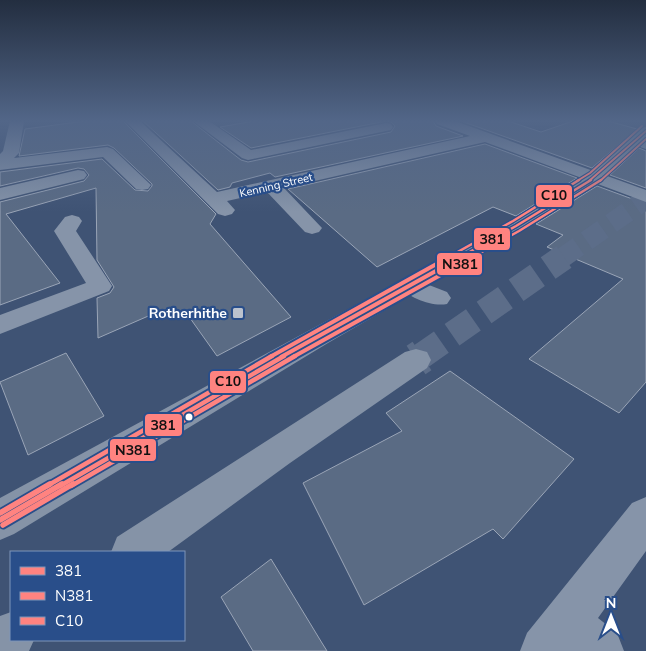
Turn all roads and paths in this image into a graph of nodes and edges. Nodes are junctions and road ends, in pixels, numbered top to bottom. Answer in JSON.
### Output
{"nodes":[{"id":1,"x":11,"y":151,"type":"edge"},
{"id":2,"x":163,"y":151,"type":"edge"},
{"id":3,"x":243,"y":151,"type":"edge"},
{"id":4,"x":267,"y":151,"type":"edge"},
{"id":5,"x":424,"y":151,"type":"edge"},
{"id":6,"x":524,"y":151,"type":"edge"},
{"id":7,"x":627,"y":151,"type":"edge"},
{"id":8,"x":0,"y":164,"type":"edge"},
{"id":9,"x":78,"y":175,"type":"dead end"},
{"id":10,"x":594,"y":178,"type":"junction"},
{"id":11,"x":142,"y":185,"type":"dead end"},
{"id":12,"x":271,"y":186,"type":"junction"},
{"id":13,"x":0,"y":194,"type":"edge"},
{"id":14,"x":646,"y":196,"type":"edge"},
{"id":15,"x":72,"y":221,"type":"dead end"},
{"id":16,"x":312,"y":228,"type":"dead end"},
{"id":17,"x":411,"y":285,"type":"junction"},
{"id":18,"x":438,"y":298,"type":"dead end"},
{"id":19,"x":0,"y":325,"type":"edge"},
{"id":20,"x":416,"y":360,"type":"tunnel mouth"},
{"id":21,"x":646,"y":517,"type":"edge"},
{"id":22,"x":0,"y":520,"type":"edge"},
{"id":23,"x":133,"y":551,"type":"edge"},
{"id":24,"x":571,"y":641,"type":"edge"}],
"edges":[{"from":1,"to":8,"type":"street"},
{"from":2,"to":12,"type":"street","name":"Kenning Street"},
{"from":3,"to":4,"type":"street"},
{"from":5,"to":12,"type":"street","name":"Kenning Street"},
{"from":6,"to":10,"type":"street"},
{"from":7,"to":10,"type":"main road"},
{"from":8,"to":11,"type":"street"},
{"from":9,"to":13,"type":"street"},
{"from":10,"to":14,"type":"street"},
{"from":10,"to":17,"type":"main road"},
{"from":12,"to":16,"type":"street"},
{"from":15,"to":19,"type":"street"},
{"from":17,"to":18,"type":"street"},
{"from":17,"to":22,"type":"main road"},
{"from":20,"to":23,"type":"main road"},
{"from":21,"to":24,"type":"street"}]}
